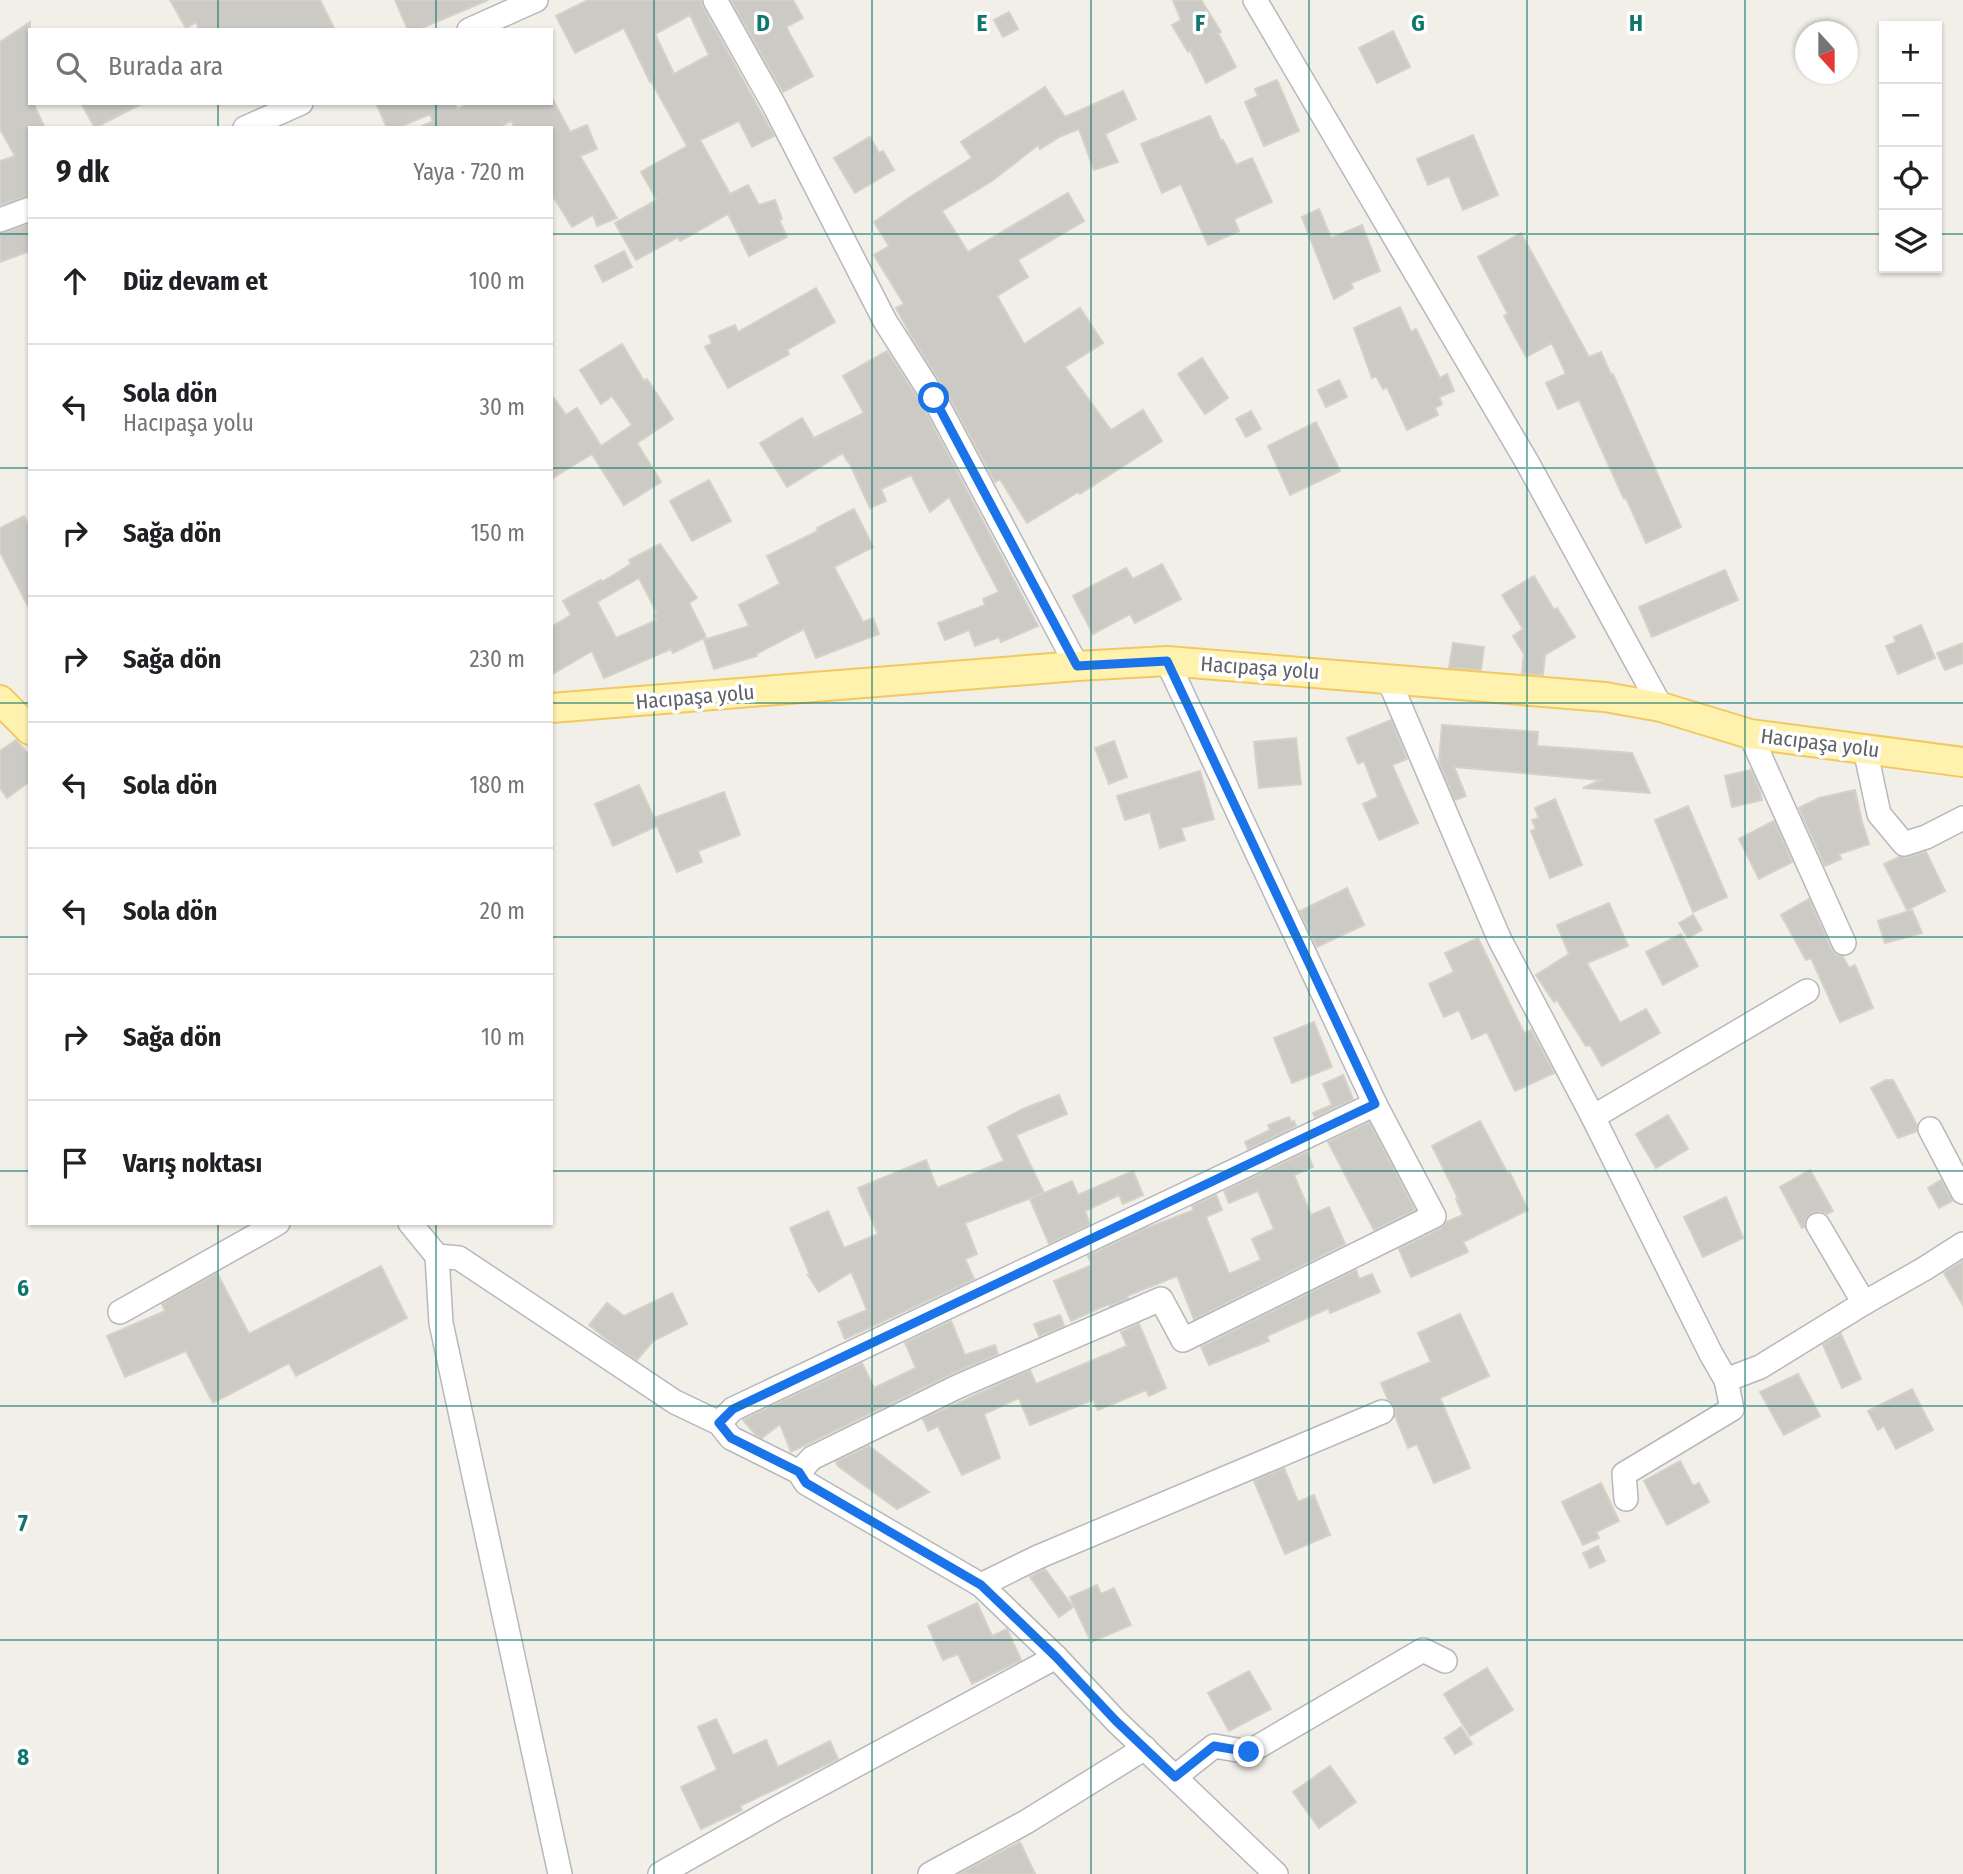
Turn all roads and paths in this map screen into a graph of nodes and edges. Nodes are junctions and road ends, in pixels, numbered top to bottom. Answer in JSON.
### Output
{"nodes":[{"id":1,"x":536,"y":0,"type":"edge"},
{"id":2,"x":715,"y":0,"type":"edge"},
{"id":3,"x":1255,"y":0,"type":"edge"},
{"id":4,"x":473,"y":28,"type":"edge"},
{"id":5,"x":297,"y":105,"type":"edge"},
{"id":6,"x":249,"y":126,"type":"edge"},
{"id":7,"x":28,"y":210,"type":"edge"},
{"id":8,"x":0,"y":220,"type":"edge"},
{"id":9,"x":1167,"y":661,"type":"junction"},
{"id":10,"x":1077,"y":666,"type":"junction"},
{"id":11,"x":1388,"y":678,"type":"junction"},
{"id":12,"x":0,"y":700,"type":"edge"},
{"id":13,"x":1661,"y":707,"type":"junction"},
{"id":14,"x":553,"y":708,"type":"edge"},
{"id":15,"x":28,"y":728,"type":"edge"},
{"id":16,"x":1750,"y":734,"type":"junction"},
{"id":17,"x":1865,"y":749,"type":"junction"},
{"id":18,"x":1963,"y":762,"type":"edge"},
{"id":19,"x":1963,"y":818,"type":"edge"},
{"id":20,"x":1844,"y":943,"type":"dead end"},
{"id":21,"x":1807,"y":991,"type":"dead end"},
{"id":22,"x":1375,"y":1104,"type":"junction"},
{"id":23,"x":1593,"y":1117,"type":"junction"},
{"id":24,"x":1930,"y":1129,"type":"dead end"},
{"id":25,"x":1963,"y":1192,"type":"edge"},
{"id":26,"x":274,"y":1225,"type":"edge"},
{"id":27,"x":412,"y":1225,"type":"edge"},
{"id":28,"x":1818,"y":1225,"type":"dead end"},
{"id":29,"x":1963,"y":1244,"type":"edge"},
{"id":30,"x":437,"y":1256,"type":"junction"},
{"id":31,"x":1864,"y":1303,"type":"junction"},
{"id":32,"x":120,"y":1312,"type":"dead end"},
{"id":33,"x":1726,"y":1380,"type":"junction"},
{"id":34,"x":1382,"y":1412,"type":"dead end"},
{"id":35,"x":719,"y":1423,"type":"junction"},
{"id":36,"x":799,"y":1472,"type":"junction"},
{"id":37,"x":1626,"y":1499,"type":"dead end"},
{"id":38,"x":981,"y":1585,"type":"junction"},
{"id":39,"x":1056,"y":1657,"type":"junction"},
{"id":40,"x":1445,"y":1661,"type":"dead end"},
{"id":41,"x":1145,"y":1748,"type":"junction"},
{"id":42,"x":1175,"y":1777,"type":"junction"},
{"id":43,"x":561,"y":1874,"type":"edge"},
{"id":44,"x":660,"y":1874,"type":"edge"},
{"id":45,"x":930,"y":1874,"type":"edge"},
{"id":46,"x":1276,"y":1874,"type":"edge"}],
"edges":[{"from":1,"to":4,"type":"street"},
{"from":2,"to":10,"type":"street"},
{"from":3,"to":13,"type":"street"},
{"from":5,"to":6,"type":"street"},
{"from":7,"to":8,"type":"street"},
{"from":9,"to":10,"type":"main road","name":"Hacıpaşa yolu"},
{"from":9,"to":11,"type":"main road","name":"Hacıpaşa yolu"},
{"from":9,"to":22,"type":"street"},
{"from":10,"to":14,"type":"main road","name":"Hacıpaşa yolu"},
{"from":11,"to":13,"type":"main road","name":"Hacıpaşa yolu"},
{"from":11,"to":23,"type":"street"},
{"from":12,"to":15,"type":"main road"},
{"from":13,"to":16,"type":"main road","name":"Hacıpaşa yolu"},
{"from":16,"to":17,"type":"main road","name":"Hacıpaşa yolu"},
{"from":16,"to":20,"type":"street"},
{"from":17,"to":18,"type":"main road","name":"Hacıpaşa yolu"},
{"from":17,"to":19,"type":"street"},
{"from":21,"to":23,"type":"street"},
{"from":22,"to":35,"type":"street"},
{"from":22,"to":36,"type":"street"},
{"from":23,"to":33,"type":"street"},
{"from":24,"to":25,"type":"street"},
{"from":26,"to":32,"type":"street"},
{"from":27,"to":30,"type":"street"},
{"from":28,"to":31,"type":"street"},
{"from":29,"to":31,"type":"street"},
{"from":30,"to":35,"type":"street"},
{"from":30,"to":43,"type":"street"},
{"from":31,"to":33,"type":"street"},
{"from":33,"to":37,"type":"street"},
{"from":34,"to":38,"type":"street"},
{"from":35,"to":36,"type":"street"},
{"from":36,"to":38,"type":"street"},
{"from":38,"to":39,"type":"street"},
{"from":39,"to":41,"type":"street"},
{"from":39,"to":44,"type":"street"},
{"from":40,"to":42,"type":"street"},
{"from":41,"to":42,"type":"street"},
{"from":41,"to":45,"type":"street"},
{"from":42,"to":46,"type":"street"}]}
